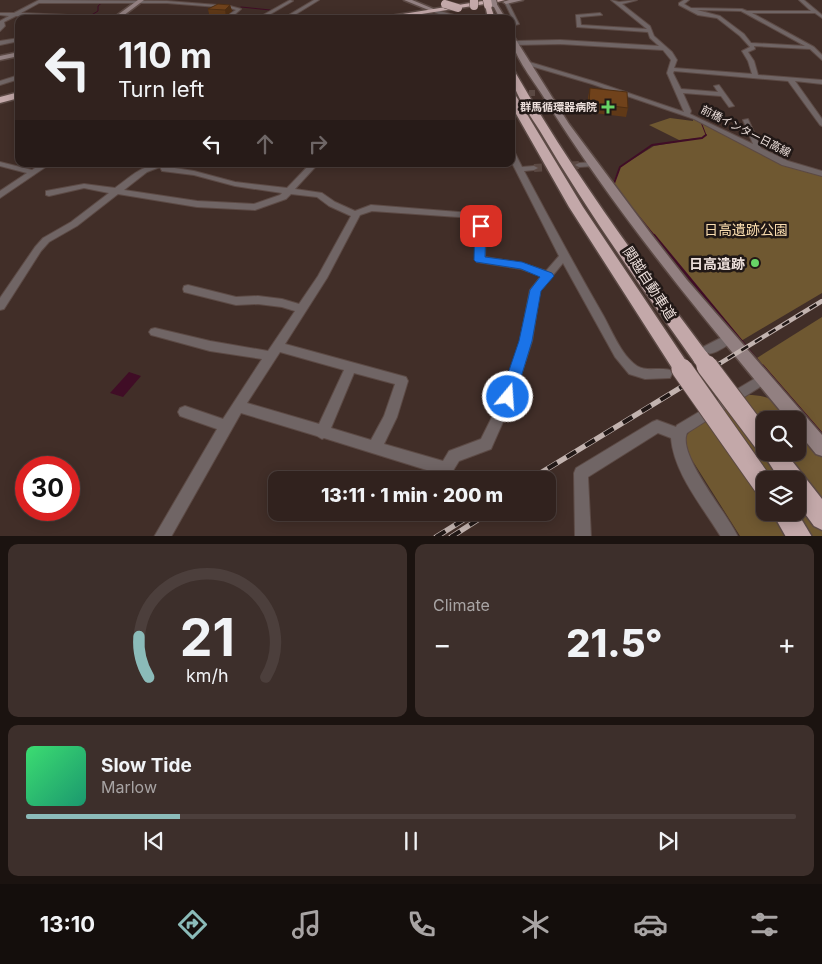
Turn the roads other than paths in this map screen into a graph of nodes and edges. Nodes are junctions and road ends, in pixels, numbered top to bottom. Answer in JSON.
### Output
{"nodes":[{"id":1,"x":287,"y":0,"type":"edge"},
{"id":2,"x":407,"y":0,"type":"edge"},
{"id":3,"x":520,"y":0,"type":"edge"},
{"id":4,"x":635,"y":0,"type":"edge"},
{"id":5,"x":687,"y":0,"type":"edge"},
{"id":6,"x":801,"y":0,"type":"edge"},
{"id":7,"x":40,"y":1,"type":"edge"},
{"id":8,"x":106,"y":1,"type":"edge"},
{"id":9,"x":139,"y":1,"type":"edge"},
{"id":10,"x":292,"y":1,"type":"edge"},
{"id":11,"x":301,"y":1,"type":"dead end"},
{"id":12,"x":316,"y":1,"type":"edge"},
{"id":13,"x":504,"y":1,"type":"edge"},
{"id":14,"x":616,"y":1,"type":"edge"},
{"id":15,"x":96,"y":2,"type":"junction"},
{"id":16,"x":437,"y":2,"type":"dead end"},
{"id":17,"x":483,"y":3,"type":"edge"},
{"id":18,"x":94,"y":8,"type":"dead end"},
{"id":19,"x":430,"y":9,"type":"junction"},
{"id":20,"x":690,"y":9,"type":"junction"},
{"id":21,"x":747,"y":12,"type":"junction"},
{"id":22,"x":815,"y":12,"type":"junction"},
{"id":23,"x":0,"y":14,"type":"edge"},
{"id":24,"x":16,"y":14,"type":"junction"},
{"id":25,"x":466,"y":14,"type":"dead end"},
{"id":26,"x":600,"y":14,"type":"dead end"},
{"id":27,"x":38,"y":15,"type":"edge"},
{"id":28,"x":120,"y":15,"type":"edge"},
{"id":29,"x":231,"y":15,"type":"edge"},
{"id":30,"x":266,"y":15,"type":"edge"},
{"id":31,"x":291,"y":15,"type":"edge"},
{"id":32,"x":387,"y":15,"type":"edge"},
{"id":33,"x":397,"y":15,"type":"edge"},
{"id":34,"x":452,"y":15,"type":"edge"},
{"id":35,"x":490,"y":15,"type":"edge"},
{"id":36,"x":498,"y":15,"type":"edge"},
{"id":37,"x":512,"y":15,"type":"edge"},
{"id":38,"x":712,"y":15,"type":"junction"},
{"id":39,"x":742,"y":16,"type":"dead end"},
{"id":40,"x":822,"y":17,"type":"edge"},
{"id":41,"x":0,"y":30,"type":"edge"},
{"id":42,"x":650,"y":31,"type":"junction"},
{"id":43,"x":15,"y":40,"type":"edge"},
{"id":44,"x":0,"y":43,"type":"edge"},
{"id":45,"x":515,"y":43,"type":"edge"},
{"id":46,"x":750,"y":44,"type":"junction"},
{"id":47,"x":515,"y":45,"type":"edge"},
{"id":48,"x":663,"y":48,"type":"junction"},
{"id":49,"x":812,"y":48,"type":"junction"},
{"id":50,"x":822,"y":49,"type":"edge"},
{"id":51,"x":15,"y":55,"type":"edge"},
{"id":52,"x":0,"y":58,"type":"edge"},
{"id":53,"x":822,"y":58,"type":"edge"},
{"id":54,"x":526,"y":62,"type":"junction"},
{"id":55,"x":671,"y":69,"type":"junction"},
{"id":56,"x":755,"y":76,"type":"junction"},
{"id":57,"x":15,"y":78,"type":"edge"},
{"id":58,"x":515,"y":79,"type":"edge"},
{"id":59,"x":790,"y":79,"type":"junction"},
{"id":60,"x":822,"y":82,"type":"edge"},
{"id":61,"x":0,"y":83,"type":"edge"},
{"id":62,"x":717,"y":86,"type":"dead end"},
{"id":63,"x":678,"y":91,"type":"junction"},
{"id":64,"x":723,"y":94,"type":"junction"},
{"id":65,"x":15,"y":95,"type":"edge"},
{"id":66,"x":0,"y":98,"type":"edge"},
{"id":67,"x":515,"y":103,"type":"edge"},
{"id":68,"x":731,"y":106,"type":"dead end"},
{"id":69,"x":687,"y":114,"type":"junction"},
{"id":70,"x":746,"y":120,"type":"dead end"},
{"id":71,"x":822,"y":124,"type":"edge"},
{"id":72,"x":757,"y":148,"type":"junction"},
{"id":73,"x":515,"y":160,"type":"edge"},
{"id":74,"x":0,"y":164,"type":"edge"},
{"id":75,"x":592,"y":164,"type":"junction"},
{"id":76,"x":579,"y":165,"type":"tunnel mouth"},
{"id":77,"x":41,"y":167,"type":"edge"},
{"id":78,"x":152,"y":167,"type":"edge"},
{"id":79,"x":163,"y":167,"type":"edge"},
{"id":80,"x":311,"y":167,"type":"edge"},
{"id":81,"x":534,"y":168,"type":"tunnel mouth"},
{"id":82,"x":520,"y":169,"type":"junction"},
{"id":83,"x":32,"y":172,"type":"junction"},
{"id":84,"x":822,"y":174,"type":"edge"},
{"id":85,"x":118,"y":191,"type":"junction"},
{"id":86,"x":288,"y":191,"type":"junction"},
{"id":87,"x":49,"y":193,"type":"dead end"},
{"id":88,"x":0,"y":195,"type":"edge"},
{"id":89,"x":355,"y":214,"type":"junction"},
{"id":90,"x":564,"y":256,"type":"junction"},
{"id":91,"x":548,"y":276,"type":"junction"},
{"id":92,"x":188,"y":289,"type":"dead end"},
{"id":93,"x":0,"y":306,"type":"edge"},
{"id":94,"x":302,"y":309,"type":"junction"},
{"id":95,"x":154,"y":332,"type":"dead end"},
{"id":96,"x":730,"y":338,"type":"junction"},
{"id":97,"x":275,"y":351,"type":"junction"},
{"id":98,"x":704,"y":354,"type":"junction"},
{"id":99,"x":351,"y":367,"type":"junction"},
{"id":100,"x":674,"y":372,"type":"junction"},
{"id":101,"x":764,"y":378,"type":"junction"},
{"id":102,"x":238,"y":406,"type":"junction"},
{"id":103,"x":185,"y":412,"type":"dead end"},
{"id":104,"x":227,"y":426,"type":"junction"},
{"id":105,"x":756,"y":430,"type":"edge"},
{"id":106,"x":322,"y":432,"type":"junction"},
{"id":107,"x":679,"y":435,"type":"junction"},
{"id":108,"x":375,"y":447,"type":"junction"},
{"id":109,"x":822,"y":448,"type":"edge"},
{"id":110,"x":756,"y":476,"type":"edge"},
{"id":111,"x":806,"y":497,"type":"edge"},
{"id":112,"x":822,"y":518,"type":"edge"},
{"id":113,"x":789,"y":521,"type":"edge"},
{"id":114,"x":162,"y":536,"type":"edge"},
{"id":115,"x":583,"y":536,"type":"edge"},
{"id":116,"x":730,"y":536,"type":"edge"},
{"id":117,"x":800,"y":536,"type":"edge"}],
"edges":[{"from":1,"to":10,"type":"street"},
{"from":2,"to":19,"type":"street"},
{"from":3,"to":13,"type":"street"},
{"from":4,"to":14,"type":"street"},
{"from":5,"to":20,"type":"street"},
{"from":6,"to":22,"type":"street"},
{"from":7,"to":15,"type":"street"},
{"from":7,"to":24,"type":"street"},
{"from":8,"to":9,"type":"street"},
{"from":8,"to":15,"type":"street"},
{"from":9,"to":28,"type":"street"},
{"from":9,"to":29,"type":"street"},
{"from":10,"to":30,"type":"street"},
{"from":11,"to":12,"type":"street"},
{"from":12,"to":31,"type":"street"},
{"from":13,"to":17,"type":"highway"},
{"from":13,"to":37,"type":"street"},
{"from":14,"to":42,"type":"street","name":"前橋インター日高線"},
{"from":15,"to":18,"type":"street"},
{"from":16,"to":25,"type":"highway","bridge":true},
{"from":17,"to":19,"type":"highway"},
{"from":17,"to":19,"type":"highway"},
{"from":17,"to":35,"type":"highway"},
{"from":17,"to":36,"type":"street"},
{"from":19,"to":32,"type":"highway"},
{"from":19,"to":33,"type":"highway"},
{"from":19,"to":34,"type":"street"},
{"from":20,"to":21,"type":"street"},
{"from":20,"to":38,"type":"street"},
{"from":21,"to":22,"type":"street"},
{"from":21,"to":49,"type":"street"},
{"from":22,"to":40,"type":"street"},
{"from":23,"to":24,"type":"street"},
{"from":24,"to":27,"type":"street"},
{"from":24,"to":41,"type":"street"},
{"from":26,"to":42,"type":"street"},
{"from":38,"to":39,"type":"street"},
{"from":38,"to":46,"type":"street"},
{"from":42,"to":48,"type":"street","name":"前橋インター日高線"},
{"from":43,"to":44,"type":"street"},
{"from":45,"to":48,"type":"street"},
{"from":46,"to":49,"type":"street"},
{"from":46,"to":56,"type":"street"},
{"from":47,"to":54,"type":"street"},
{"from":48,"to":55,"type":"street","name":"前橋インター日高線"},
{"from":49,"to":50,"type":"street"},
{"from":49,"to":53,"type":"street"},
{"from":51,"to":52,"type":"street"},
{"from":54,"to":69,"type":"street"},
{"from":54,"to":75,"type":"street"},
{"from":55,"to":56,"type":"street"},
{"from":55,"to":63,"type":"street","name":"前橋インター日高線"},
{"from":56,"to":59,"type":"street"},
{"from":57,"to":61,"type":"street"},
{"from":58,"to":98,"type":"highway","name":"関越自動車道"},
{"from":59,"to":60,"type":"street"},
{"from":59,"to":71,"type":"street"},
{"from":62,"to":64,"type":"street"},
{"from":63,"to":64,"type":"street"},
{"from":63,"to":69,"type":"street","name":"前橋インター日高線"},
{"from":64,"to":68,"type":"street"},
{"from":65,"to":66,"type":"highway"},
{"from":67,"to":100,"type":"highway","name":"関越自動車道"},
{"from":69,"to":72,"type":"street","name":"前橋インター日高線"},
{"from":70,"to":72,"type":"street"},
{"from":72,"to":84,"type":"street","name":"前橋インター日高線"},
{"from":73,"to":82,"type":"street"},
{"from":74,"to":83,"type":"street"},
{"from":75,"to":76,"type":"street"},
{"from":75,"to":96,"type":"street"},
{"from":77,"to":83,"type":"street"},
{"from":78,"to":85,"type":"street"},
{"from":79,"to":86,"type":"street"},
{"from":80,"to":86,"type":"street"},
{"from":81,"to":82,"type":"street"},
{"from":82,"to":90,"type":"street"},
{"from":83,"to":88,"type":"street"},
{"from":85,"to":86,"type":"street"},
{"from":85,"to":87,"type":"street"},
{"from":85,"to":93,"type":"street"},
{"from":86,"to":89,"type":"street"},
{"from":89,"to":91,"type":"street"},
{"from":89,"to":94,"type":"street"},
{"from":90,"to":91,"type":"street"},
{"from":90,"to":100,"type":"street"},
{"from":91,"to":108,"type":"street"},
{"from":92,"to":94,"type":"street"},
{"from":94,"to":97,"type":"street"},
{"from":95,"to":97,"type":"street"},
{"from":96,"to":98,"type":"street"},
{"from":96,"to":101,"type":"street"},
{"from":97,"to":99,"type":"street"},
{"from":97,"to":102,"type":"street"},
{"from":98,"to":105,"type":"highway","name":"関越自動車道","bridge":true},
{"from":99,"to":106,"type":"street"},
{"from":99,"to":108,"type":"street"},
{"from":100,"to":110,"type":"highway","name":"関越自動車道","bridge":true},
{"from":101,"to":107,"type":"street"},
{"from":101,"to":109,"type":"street"},
{"from":102,"to":104,"type":"street"},
{"from":102,"to":106,"type":"street"},
{"from":103,"to":104,"type":"street"},
{"from":104,"to":114,"type":"street"},
{"from":106,"to":108,"type":"street"},
{"from":107,"to":115,"type":"street"},
{"from":107,"to":116,"type":"street"},
{"from":111,"to":112,"type":"highway"},
{"from":113,"to":117,"type":"highway"}]}
